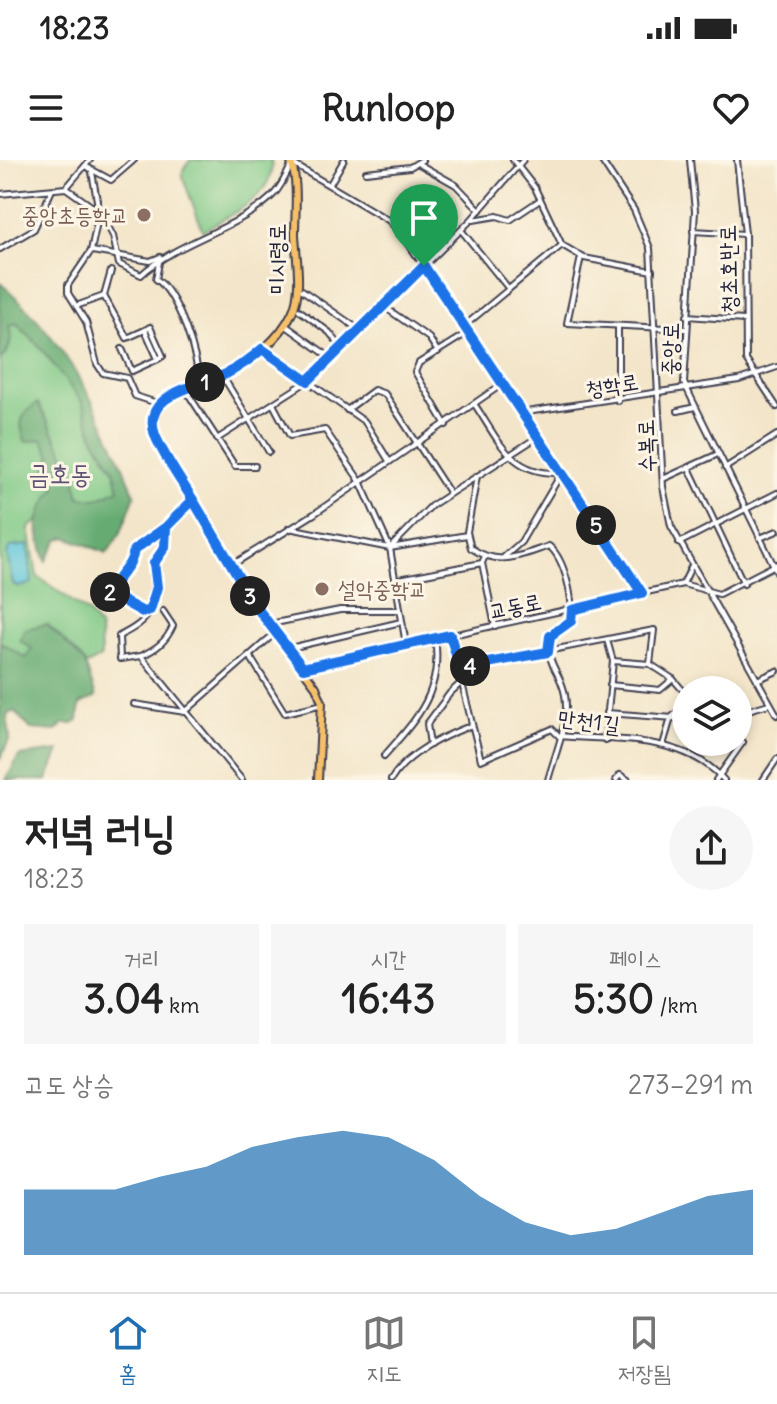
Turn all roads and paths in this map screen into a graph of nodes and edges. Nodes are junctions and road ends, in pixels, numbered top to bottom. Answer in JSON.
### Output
{"nodes":[{"id":1,"x":90,"y":160,"type":"edge"},
{"id":2,"x":134,"y":160,"type":"edge"},
{"id":3,"x":344,"y":160,"type":"edge"},
{"id":4,"x":513,"y":160,"type":"edge"},
{"id":5,"x":523,"y":160,"type":"edge"},
{"id":6,"x":601,"y":160,"type":"edge"},
{"id":7,"x":690,"y":160,"type":"edge"},
{"id":8,"x":697,"y":160,"type":"edge"},
{"id":9,"x":737,"y":160,"type":"edge"},
{"id":10,"x":294,"y":161,"type":"edge"},
{"id":11,"x":421,"y":162,"type":"edge"},
{"id":12,"x":85,"y":166,"type":"junction"},
{"id":13,"x":519,"y":166,"type":"junction"},
{"id":14,"x":92,"y":172,"type":"junction"},
{"id":15,"x":366,"y":172,"type":"dead end"},
{"id":16,"x":330,"y":184,"type":"junction"},
{"id":17,"x":66,"y":188,"type":"junction"},
{"id":18,"x":52,"y":190,"type":"junction"},
{"id":19,"x":0,"y":194,"type":"edge"},
{"id":20,"x":540,"y":200,"type":"junction"},
{"id":21,"x":480,"y":210,"type":"junction"},
{"id":22,"x":99,"y":212,"type":"junction"},
{"id":23,"x":471,"y":220,"type":"junction"},
{"id":24,"x":461,"y":230,"type":"junction"},
{"id":25,"x":693,"y":231,"type":"junction"},
{"id":26,"x":745,"y":234,"type":"junction"},
{"id":27,"x":562,"y":245,"type":"junction"},
{"id":28,"x":0,"y":249,"type":"edge"},
{"id":29,"x":91,"y":251,"type":"junction"},
{"id":30,"x":114,"y":255,"type":"junction"},
{"id":31,"x":160,"y":257,"type":"junction"},
{"id":32,"x":581,"y":257,"type":"junction"},
{"id":33,"x":424,"y":266,"type":"junction"},
{"id":34,"x":111,"y":271,"type":"dead end"},
{"id":35,"x":652,"y":271,"type":"junction"},
{"id":36,"x":509,"y":289,"type":"junction"},
{"id":37,"x":302,"y":290,"type":"dead end"},
{"id":38,"x":104,"y":296,"type":"junction"},
{"id":39,"x":75,"y":306,"type":"junction"},
{"id":40,"x":383,"y":306,"type":"junction"},
{"id":41,"x":299,"y":310,"type":"dead end"},
{"id":42,"x":687,"y":316,"type":"junction"},
{"id":43,"x":745,"y":321,"type":"junction"},
{"id":44,"x":285,"y":325,"type":"junction"},
{"id":45,"x":618,"y":326,"type":"junction"},
{"id":46,"x":463,"y":327,"type":"junction"},
{"id":47,"x":655,"y":327,"type":"junction"},
{"id":48,"x":686,"y":329,"type":"junction"},
{"id":49,"x":361,"y":331,"type":"junction"},
{"id":50,"x":467,"y":333,"type":"junction"},
{"id":51,"x":122,"y":349,"type":"dead end"},
{"id":52,"x":262,"y":349,"type":"junction"},
{"id":53,"x":343,"y":349,"type":"junction"},
{"id":54,"x":438,"y":352,"type":"junction"},
{"id":55,"x":331,"y":358,"type":"junction"},
{"id":56,"x":777,"y":367,"type":"edge"},
{"id":57,"x":222,"y":375,"type":"junction"},
{"id":58,"x":754,"y":376,"type":"junction"},
{"id":59,"x":308,"y":381,"type":"junction"},
{"id":60,"x":198,"y":385,"type":"junction"},
{"id":61,"x":501,"y":385,"type":"junction"},
{"id":62,"x":685,"y":387,"type":"junction"},
{"id":63,"x":185,"y":389,"type":"junction"},
{"id":64,"x":660,"y":394,"type":"junction"},
{"id":65,"x":618,"y":401,"type":"junction"},
{"id":66,"x":160,"y":404,"type":"junction"},
{"id":67,"x":273,"y":404,"type":"junction"},
{"id":68,"x":475,"y":405,"type":"junction"},
{"id":69,"x":695,"y":407,"type":"junction"},
{"id":70,"x":777,"y":407,"type":"edge"},
{"id":71,"x":347,"y":410,"type":"junction"},
{"id":72,"x":678,"y":411,"type":"dead end"},
{"id":73,"x":520,"y":413,"type":"junction"},
{"id":74,"x":249,"y":420,"type":"junction"},
{"id":75,"x":446,"y":425,"type":"junction"},
{"id":76,"x":777,"y":435,"type":"edge"},
{"id":77,"x":536,"y":438,"type":"junction"},
{"id":78,"x":217,"y":439,"type":"junction"},
{"id":79,"x":417,"y":443,"type":"junction"},
{"id":80,"x":269,"y":452,"type":"dead end"},
{"id":81,"x":718,"y":454,"type":"junction"},
{"id":82,"x":509,"y":457,"type":"junction"},
{"id":83,"x":389,"y":461,"type":"junction"},
{"id":84,"x":255,"y":466,"type":"dead end"},
{"id":85,"x":689,"y":468,"type":"junction"},
{"id":86,"x":725,"y":468,"type":"junction"},
{"id":87,"x":561,"y":473,"type":"junction"},
{"id":88,"x":477,"y":476,"type":"junction"},
{"id":89,"x":663,"y":479,"type":"junction"},
{"id":90,"x":360,"y":481,"type":"junction"},
{"id":91,"x":450,"y":493,"type":"junction"},
{"id":92,"x":777,"y":493,"type":"edge"},
{"id":93,"x":193,"y":500,"type":"junction"},
{"id":94,"x":745,"y":510,"type":"junction"},
{"id":95,"x":717,"y":525,"type":"junction"},
{"id":96,"x":166,"y":527,"type":"junction"},
{"id":97,"x":289,"y":528,"type":"junction"},
{"id":98,"x":777,"y":531,"type":"edge"},
{"id":99,"x":468,"y":535,"type":"junction"},
{"id":100,"x":760,"y":538,"type":"junction"},
{"id":101,"x":679,"y":543,"type":"junction"},
{"id":102,"x":390,"y":548,"type":"junction"},
{"id":103,"x":486,"y":558,"type":"junction"},
{"id":104,"x":502,"y":558,"type":"junction"},
{"id":105,"x":482,"y":563,"type":"junction"},
{"id":106,"x":232,"y":565,"type":"junction"},
{"id":107,"x":692,"y":565,"type":"junction"},
{"id":108,"x":776,"y":567,"type":"edge"},
{"id":109,"x":394,"y":580,"type":"junction"},
{"id":110,"x":683,"y":584,"type":"junction"},
{"id":111,"x":744,"y":584,"type":"junction"},
{"id":112,"x":707,"y":590,"type":"junction"},
{"id":113,"x":642,"y":593,"type":"junction"},
{"id":114,"x":150,"y":610,"type":"junction"},
{"id":115,"x":399,"y":610,"type":"junction"},
{"id":116,"x":572,"y":610,"type":"junction"},
{"id":117,"x":163,"y":611,"type":"dead end"},
{"id":118,"x":401,"y":622,"type":"junction"},
{"id":119,"x":267,"y":624,"type":"junction"},
{"id":120,"x":495,"y":626,"type":"junction"},
{"id":121,"x":274,"y":634,"type":"junction"},
{"id":122,"x":450,"y":635,"type":"junction"},
{"id":123,"x":435,"y":638,"type":"junction"},
{"id":124,"x":607,"y":640,"type":"junction"},
{"id":125,"x":406,"y":645,"type":"junction"},
{"id":126,"x":290,"y":648,"type":"dead end"},
{"id":127,"x":548,"y":652,"type":"junction"},
{"id":128,"x":249,"y":655,"type":"junction"},
{"id":129,"x":141,"y":656,"type":"junction"},
{"id":130,"x":613,"y":661,"type":"junction"},
{"id":131,"x":650,"y":664,"type":"junction"},
{"id":132,"x":303,"y":668,"type":"junction"},
{"id":133,"x":460,"y":668,"type":"junction"},
{"id":134,"x":777,"y":671,"type":"edge"},
{"id":135,"x":672,"y":678,"type":"edge"},
{"id":136,"x":672,"y":680,"type":"edge"},
{"id":137,"x":757,"y":680,"type":"junction"},
{"id":138,"x":462,"y":682,"type":"junction"},
{"id":139,"x":610,"y":685,"type":"junction"},
{"id":140,"x":134,"y":704,"type":"dead end"},
{"id":141,"x":769,"y":704,"type":"junction"},
{"id":142,"x":319,"y":705,"type":"junction"},
{"id":143,"x":752,"y":709,"type":"edge"},
{"id":144,"x":185,"y":712,"type":"junction"},
{"id":145,"x":607,"y":713,"type":"junction"},
{"id":146,"x":777,"y":715,"type":"edge"},
{"id":147,"x":671,"y":718,"type":"joint"},
{"id":148,"x":470,"y":726,"type":"junction"},
{"id":149,"x":559,"y":736,"type":"junction"},
{"id":150,"x":605,"y":740,"type":"junction"},
{"id":151,"x":430,"y":745,"type":"junction"},
{"id":152,"x":663,"y":745,"type":"junction"},
{"id":153,"x":384,"y":756,"type":"dead end"},
{"id":154,"x":733,"y":756,"type":"edge"},
{"id":155,"x":777,"y":759,"type":"edge"},
{"id":156,"x":618,"y":777,"type":"edge"},
{"id":157,"x":718,"y":777,"type":"edge"},
{"id":158,"x":242,"y":780,"type":"edge"},
{"id":159,"x":317,"y":780,"type":"edge"},
{"id":160,"x":391,"y":780,"type":"edge"},
{"id":161,"x":548,"y":780,"type":"edge"},
{"id":162,"x":628,"y":780,"type":"edge"},
{"id":163,"x":724,"y":780,"type":"edge"},
{"id":164,"x":763,"y":780,"type":"edge"}],
"edges":[{"from":1,"to":12,"type":"street"},
{"from":2,"to":14,"type":"street"},
{"from":3,"to":16,"type":"street"},
{"from":4,"to":13,"type":"street"},
{"from":5,"to":13,"type":"street"},
{"from":6,"to":35,"type":"street","name":"수복로"},
{"from":7,"to":8,"type":"street"},
{"from":7,"to":25,"type":"street","name":"중앙로"},
{"from":9,"to":26,"type":"street","name":"청초호반로"},
{"from":10,"to":16,"type":"street"},
{"from":10,"to":31,"type":"street"},
{"from":10,"to":44,"type":"main road","name":"미시령로"},
{"from":11,"to":15,"type":"street"},
{"from":11,"to":21,"type":"street"},
{"from":12,"to":14,"type":"street"},
{"from":12,"to":17,"type":"street"},
{"from":13,"to":20,"type":"street"},
{"from":13,"to":21,"type":"street"},
{"from":14,"to":22,"type":"street"},
{"from":16,"to":33,"type":"street"},
{"from":17,"to":18,"type":"street"},
{"from":17,"to":22,"type":"street"},
{"from":18,"to":19,"type":"street"},
{"from":18,"to":28,"type":"street"},
{"from":20,"to":23,"type":"street"},
{"from":20,"to":27,"type":"street"},
{"from":21,"to":23,"type":"street"},
{"from":22,"to":29,"type":"street"},
{"from":22,"to":30,"type":"street"},
{"from":23,"to":24,"type":"street"},
{"from":24,"to":33,"type":"street"},
{"from":24,"to":36,"type":"street"},
{"from":25,"to":26,"type":"street"},
{"from":25,"to":42,"type":"street","name":"중앙로"},
{"from":26,"to":43,"type":"street","name":"청초호반로"},
{"from":27,"to":32,"type":"street"},
{"from":27,"to":36,"type":"street"},
{"from":29,"to":30,"type":"street"},
{"from":29,"to":39,"type":"street"},
{"from":30,"to":31,"type":"street"},
{"from":30,"to":31,"type":"street"},
{"from":31,"to":60,"type":"street"},
{"from":32,"to":35,"type":"street"},
{"from":32,"to":45,"type":"street"},
{"from":33,"to":40,"type":"street"},
{"from":33,"to":46,"type":"street"},
{"from":34,"to":38,"type":"street"},
{"from":35,"to":47,"type":"street","name":"수복로"},
{"from":36,"to":46,"type":"street"},
{"from":37,"to":49,"type":"street"},
{"from":38,"to":39,"type":"street"},
{"from":38,"to":51,"type":"street"},
{"from":39,"to":66,"type":"street"},
{"from":40,"to":49,"type":"street"},
{"from":40,"to":54,"type":"street"},
{"from":41,"to":53,"type":"street"},
{"from":42,"to":43,"type":"street"},
{"from":42,"to":48,"type":"street","name":"중앙로"},
{"from":43,"to":58,"type":"street","name":"청초호반로"},
{"from":44,"to":52,"type":"main road","name":"미시령로"},
{"from":44,"to":55,"type":"street"},
{"from":45,"to":47,"type":"street"},
{"from":45,"to":65,"type":"street"},
{"from":46,"to":50,"type":"street"},
{"from":47,"to":48,"type":"street"},
{"from":47,"to":64,"type":"street","name":"수복로"},
{"from":48,"to":62,"type":"street","name":"중앙로"},
{"from":49,"to":53,"type":"street"},
{"from":50,"to":54,"type":"street"},
{"from":50,"to":61,"type":"street"},
{"from":52,"to":57,"type":"main road","name":"미시령로"},
{"from":52,"to":59,"type":"street"},
{"from":53,"to":55,"type":"street"},
{"from":54,"to":75,"type":"street"},
{"from":55,"to":59,"type":"street"},
{"from":56,"to":58,"type":"street"},
{"from":57,"to":60,"type":"main road","name":"미시령로"},
{"from":57,"to":74,"type":"street"},
{"from":58,"to":62,"type":"street","name":"청학로"},
{"from":58,"to":70,"type":"street","name":"청초호반로"},
{"from":59,"to":67,"type":"street"},
{"from":59,"to":71,"type":"street"},
{"from":60,"to":63,"type":"main road","name":"미시령로"},
{"from":61,"to":68,"type":"street"},
{"from":61,"to":73,"type":"street"},
{"from":62,"to":64,"type":"street","name":"청학로"},
{"from":62,"to":69,"type":"street","name":"중앙로"},
{"from":63,"to":66,"type":"main road","name":"미시령로"},
{"from":63,"to":78,"type":"street"},
{"from":64,"to":65,"type":"street","name":"청학로"},
{"from":64,"to":89,"type":"street","name":"수복로"},
{"from":65,"to":73,"type":"street","name":"청학로"},
{"from":66,"to":93,"type":"main road"},
{"from":67,"to":74,"type":"street"},
{"from":67,"to":90,"type":"street"},
{"from":68,"to":75,"type":"street"},
{"from":68,"to":82,"type":"street"},
{"from":69,"to":72,"type":"street"},
{"from":69,"to":81,"type":"street","name":"중앙로"},
{"from":71,"to":79,"type":"street"},
{"from":71,"to":83,"type":"street"},
{"from":73,"to":77,"type":"street"},
{"from":74,"to":78,"type":"street"},
{"from":74,"to":80,"type":"street"},
{"from":75,"to":79,"type":"street"},
{"from":76,"to":86,"type":"street"},
{"from":77,"to":82,"type":"street"},
{"from":77,"to":87,"type":"street"},
{"from":78,"to":84,"type":"street"},
{"from":79,"to":83,"type":"street"},
{"from":79,"to":91,"type":"street"},
{"from":81,"to":85,"type":"street"},
{"from":81,"to":86,"type":"street","name":"중앙로"},
{"from":82,"to":87,"type":"street"},
{"from":82,"to":88,"type":"street"},
{"from":83,"to":90,"type":"street"},
{"from":85,"to":89,"type":"street"},
{"from":85,"to":95,"type":"street"},
{"from":86,"to":94,"type":"street","name":"중앙로"},
{"from":87,"to":104,"type":"street"},
{"from":87,"to":113,"type":"street"},
{"from":88,"to":91,"type":"street"},
{"from":88,"to":99,"type":"street"},
{"from":89,"to":101,"type":"street","name":"수복로"},
{"from":90,"to":97,"type":"street"},
{"from":90,"to":102,"type":"street"},
{"from":91,"to":102,"type":"street"},
{"from":92,"to":94,"type":"street"},
{"from":93,"to":96,"type":"street"},
{"from":93,"to":106,"type":"main road"},
{"from":94,"to":95,"type":"street"},
{"from":94,"to":100,"type":"street","name":"중앙로"},
{"from":95,"to":101,"type":"street"},
{"from":95,"to":111,"type":"street"},
{"from":96,"to":114,"type":"street"},
{"from":96,"to":114,"type":"street"},
{"from":97,"to":102,"type":"street"},
{"from":97,"to":106,"type":"street"},
{"from":98,"to":100,"type":"street"},
{"from":99,"to":102,"type":"street"},
{"from":99,"to":103,"type":"street"},
{"from":100,"to":108,"type":"street","name":"중앙로"},
{"from":101,"to":107,"type":"street","name":"수복로"},
{"from":102,"to":109,"type":"street"},
{"from":103,"to":104,"type":"street"},
{"from":103,"to":105,"type":"street"},
{"from":104,"to":116,"type":"street"},
{"from":105,"to":109,"type":"street"},
{"from":105,"to":120,"type":"street"},
{"from":106,"to":119,"type":"main road"},
{"from":107,"to":110,"type":"street"},
{"from":107,"to":112,"type":"street","name":"수복로"},
{"from":108,"to":111,"type":"street","name":"교동로"},
{"from":109,"to":115,"type":"street"},
{"from":110,"to":112,"type":"street","name":"교동로"},
{"from":110,"to":113,"type":"street","name":"교동로"},
{"from":111,"to":112,"type":"street","name":"교동로"},
{"from":112,"to":137,"type":"street","name":"수복로"},
{"from":113,"to":116,"type":"street","name":"교동로"},
{"from":114,"to":129,"type":"street"},
{"from":115,"to":118,"type":"street"},
{"from":115,"to":119,"type":"street"},
{"from":116,"to":120,"type":"street","name":"교동로"},
{"from":116,"to":127,"type":"street"},
{"from":117,"to":129,"type":"street"},
{"from":118,"to":125,"type":"street"},
{"from":118,"to":126,"type":"street"},
{"from":119,"to":121,"type":"main road"},
{"from":120,"to":122,"type":"street","name":"교동로"},
{"from":121,"to":128,"type":"street"},
{"from":121,"to":132,"type":"main road"},
{"from":122,"to":123,"type":"street","name":"교동로"},
{"from":122,"to":133,"type":"street","name":"만천1길"},
{"from":123,"to":125,"type":"street","name":"교동로"},
{"from":123,"to":153,"type":"street"},
{"from":124,"to":127,"type":"street"},
{"from":124,"to":130,"type":"street"},
{"from":124,"to":131,"type":"street"},
{"from":125,"to":132,"type":"street","name":"교동로"},
{"from":127,"to":133,"type":"street"},
{"from":127,"to":149,"type":"street"},
{"from":128,"to":142,"type":"street"},
{"from":128,"to":144,"type":"street"},
{"from":129,"to":144,"type":"street"},
{"from":130,"to":131,"type":"street"},
{"from":130,"to":139,"type":"street"},
{"from":131,"to":135,"type":"street"},
{"from":132,"to":142,"type":"main road"},
{"from":132,"to":159,"type":"main road"},
{"from":133,"to":138,"type":"street","name":"만천1길"},
{"from":134,"to":137,"type":"street"},
{"from":136,"to":139,"type":"street"},
{"from":137,"to":141,"type":"street","name":"수복로"},
{"from":138,"to":148,"type":"street","name":"만천1길"},
{"from":138,"to":151,"type":"street"},
{"from":139,"to":145,"type":"street"},
{"from":140,"to":144,"type":"street"},
{"from":141,"to":143,"type":"street"},
{"from":141,"to":146,"type":"street","name":"수복로"},
{"from":142,"to":159,"type":"main road"},
{"from":144,"to":158,"type":"street"},
{"from":145,"to":147,"type":"street"},
{"from":145,"to":150,"type":"street"},
{"from":147,"to":152,"type":"street"},
{"from":148,"to":149,"type":"street","name":"만천1길"},
{"from":148,"to":151,"type":"street"},
{"from":149,"to":150,"type":"street","name":"만천1길"},
{"from":149,"to":161,"type":"street"},
{"from":150,"to":152,"type":"street","name":"만천1길"},
{"from":151,"to":160,"type":"street"},
{"from":152,"to":157,"type":"street","name":"만천1길"},
{"from":154,"to":157,"type":"street"},
{"from":155,"to":164,"type":"street"},
{"from":156,"to":162,"type":"street"},
{"from":157,"to":163,"type":"street","name":"만천1길"}]}
